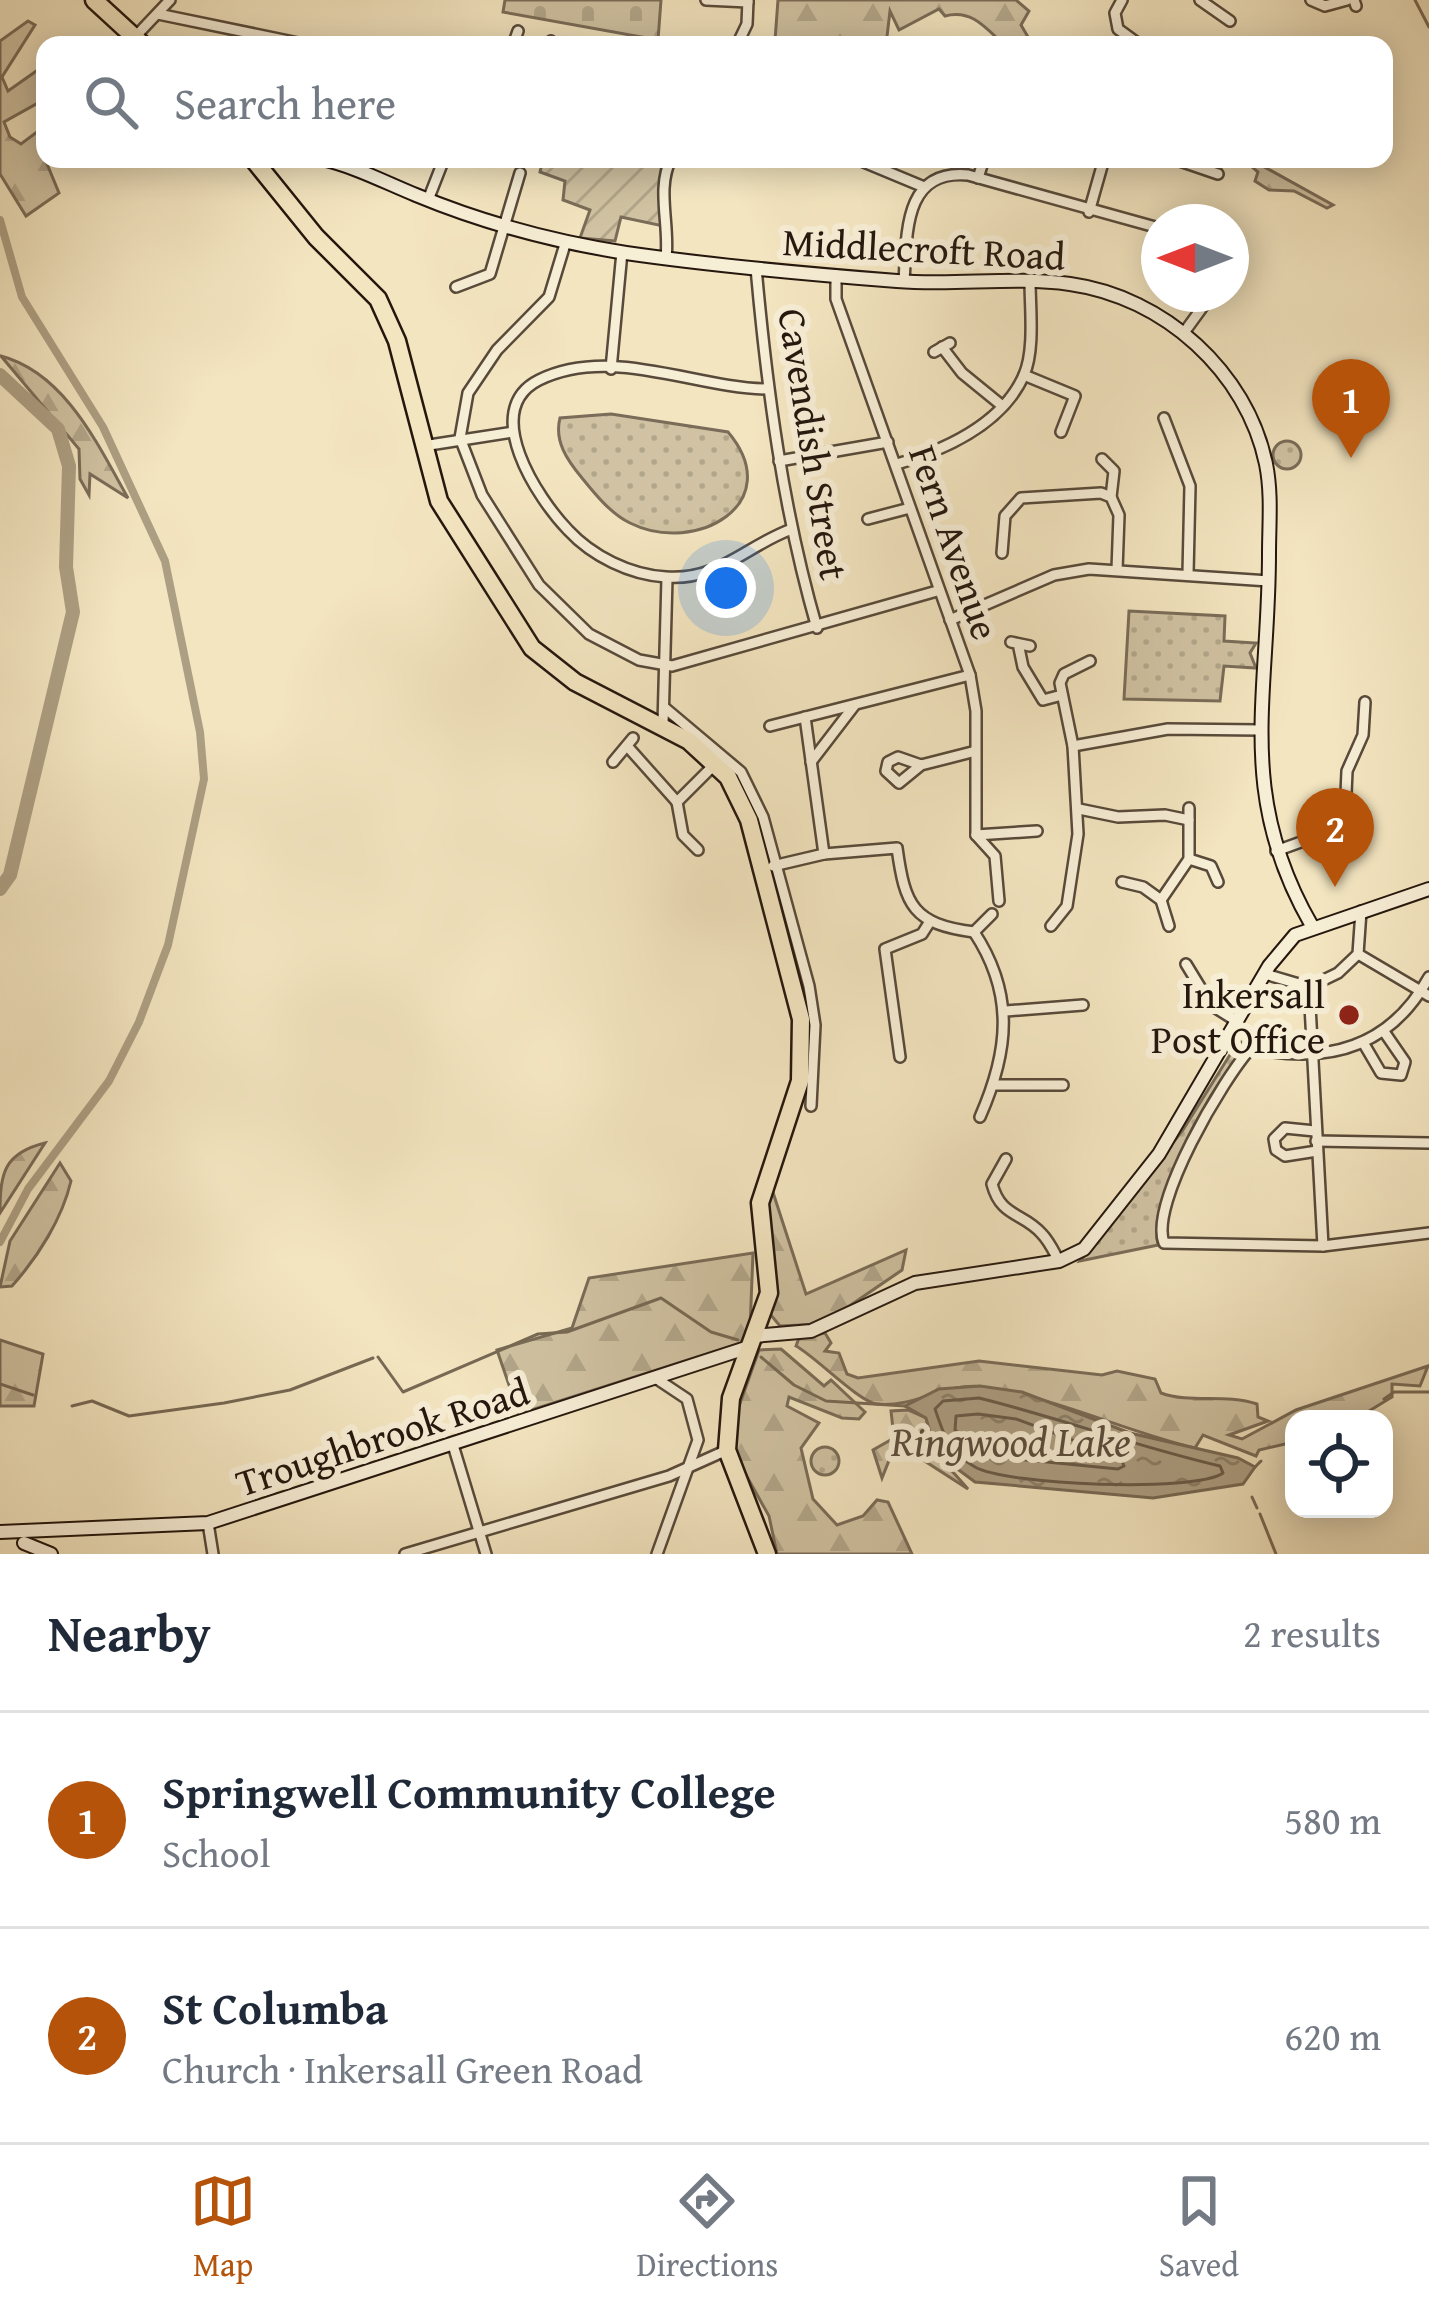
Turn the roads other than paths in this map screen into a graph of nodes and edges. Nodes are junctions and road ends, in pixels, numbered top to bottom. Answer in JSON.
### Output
{"nodes":[{"id":1,"x":94,"y":0,"type":"edge"},
{"id":2,"x":170,"y":0,"type":"edge"},
{"id":3,"x":1122,"y":0,"type":"edge"},
{"id":4,"x":1201,"y":0,"type":"edge"},
{"id":5,"x":1224,"y":0,"type":"edge"},
{"id":6,"x":1311,"y":0,"type":"edge"},
{"id":7,"x":748,"y":1,"type":"edge"},
{"id":8,"x":1352,"y":2,"type":"edge"},
{"id":9,"x":706,"y":3,"type":"edge"},
{"id":10,"x":1216,"y":12,"type":"junction"},
{"id":11,"x":158,"y":14,"type":"junction"},
{"id":12,"x":1230,"y":21,"type":"dead end"},
{"id":13,"x":518,"y":31,"type":"dead end"},
{"id":14,"x":134,"y":36,"type":"edge"},
{"id":15,"x":143,"y":36,"type":"edge"},
{"id":16,"x":264,"y":36,"type":"edge"},
{"id":17,"x":516,"y":36,"type":"edge"},
{"id":18,"x":741,"y":36,"type":"edge"},
{"id":19,"x":1128,"y":36,"type":"edge"},
{"id":20,"x":260,"y":168,"type":"edge"},
{"id":21,"x":369,"y":168,"type":"edge"},
{"id":22,"x":440,"y":168,"type":"edge"},
{"id":23,"x":668,"y":168,"type":"edge"},
{"id":24,"x":878,"y":168,"type":"edge"},
{"id":25,"x":943,"y":168,"type":"edge"},
{"id":26,"x":981,"y":168,"type":"edge"},
{"id":27,"x":1101,"y":168,"type":"edge"},
{"id":28,"x":1200,"y":168,"type":"edge"},
{"id":29,"x":520,"y":173,"type":"dead end"},
{"id":30,"x":1218,"y":174,"type":"dead end"},
{"id":31,"x":943,"y":175,"type":"junction"},
{"id":32,"x":978,"y":178,"type":"junction"},
{"id":33,"x":924,"y":187,"type":"junction"},
{"id":34,"x":428,"y":200,"type":"junction"},
{"id":35,"x":1089,"y":212,"type":"junction"},
{"id":36,"x":1141,"y":224,"type":"edge"},
{"id":37,"x":505,"y":225,"type":"junction"},
{"id":38,"x":566,"y":241,"type":"junction"},
{"id":39,"x":622,"y":252,"type":"junction"},
{"id":40,"x":666,"y":258,"type":"junction"},
{"id":41,"x":756,"y":268,"type":"junction"},
{"id":42,"x":836,"y":275,"type":"junction"},
{"id":43,"x":1030,"y":281,"type":"junction"},
{"id":44,"x":904,"y":282,"type":"junction"},
{"id":45,"x":456,"y":287,"type":"dead end"},
{"id":46,"x":1200,"y":312,"type":"edge"},
{"id":47,"x":1183,"y":334,"type":"junction"},
{"id":48,"x":942,"y":347,"type":"dead end"},
{"id":49,"x":611,"y":369,"type":"junction"},
{"id":50,"x":1024,"y":375,"type":"junction"},
{"id":51,"x":767,"y":389,"type":"junction"},
{"id":52,"x":1000,"y":404,"type":"junction"},
{"id":53,"x":1165,"y":418,"type":"dead end"},
{"id":54,"x":1061,"y":431,"type":"dead end"},
{"id":55,"x":513,"y":432,"type":"junction"},
{"id":56,"x":460,"y":438,"type":"junction"},
{"id":57,"x":888,"y":442,"type":"junction"},
{"id":58,"x":422,"y":446,"type":"junction"},
{"id":59,"x":1102,"y":459,"type":"dead end"},
{"id":60,"x":779,"y":461,"type":"junction"},
{"id":61,"x":897,"y":464,"type":"junction"},
{"id":62,"x":1112,"y":497,"type":"junction"},
{"id":63,"x":910,"y":508,"type":"junction"},
{"id":64,"x":868,"y":519,"type":"dead end"},
{"id":65,"x":792,"y":529,"type":"junction"},
{"id":66,"x":1021,"y":541,"type":"dead end"},
{"id":67,"x":1118,"y":570,"type":"junction"},
{"id":68,"x":1188,"y":574,"type":"junction"},
{"id":69,"x":667,"y":578,"type":"junction"},
{"id":70,"x":1269,"y":581,"type":"junction"},
{"id":71,"x":937,"y":591,"type":"junction"},
{"id":72,"x":950,"y":620,"type":"junction"},
{"id":73,"x":817,"y":628,"type":"junction"},
{"id":74,"x":1020,"y":645,"type":"dead end"},
{"id":75,"x":1090,"y":662,"type":"dead end"},
{"id":76,"x":667,"y":665,"type":"junction"},
{"id":77,"x":970,"y":675,"type":"junction"},
{"id":78,"x":1062,"y":695,"type":"junction"},
{"id":79,"x":1364,"y":702,"type":"dead end"},
{"id":80,"x":854,"y":706,"type":"junction"},
{"id":81,"x":664,"y":716,"type":"junction"},
{"id":82,"x":805,"y":717,"type":"junction"},
{"id":83,"x":770,"y":726,"type":"dead end"},
{"id":84,"x":1260,"y":730,"type":"junction"},
{"id":85,"x":1073,"y":746,"type":"junction"},
{"id":86,"x":972,"y":752,"type":"junction"},
{"id":87,"x":613,"y":762,"type":"dead end"},
{"id":88,"x":811,"y":762,"type":"junction"},
{"id":89,"x":716,"y":763,"type":"junction"},
{"id":90,"x":921,"y":765,"type":"dead end"},
{"id":91,"x":677,"y":802,"type":"junction"},
{"id":92,"x":1078,"y":808,"type":"junction"},
{"id":93,"x":1037,"y":831,"type":"dead end"},
{"id":94,"x":976,"y":835,"type":"junction"},
{"id":95,"x":697,"y":843,"type":"dead end"},
{"id":96,"x":1276,"y":851,"type":"junction"},
{"id":97,"x":824,"y":854,"type":"junction"},
{"id":98,"x":1189,"y":859,"type":"junction"},
{"id":99,"x":770,"y":867,"type":"junction"},
{"id":100,"x":1122,"y":882,"type":"dead end"},
{"id":101,"x":1218,"y":882,"type":"dead end"},
{"id":102,"x":1429,"y":889,"type":"edge"},
{"id":103,"x":1161,"y":900,"type":"junction"},
{"id":104,"x":999,"y":902,"type":"dead end"},
{"id":105,"x":1360,"y":909,"type":"junction"},
{"id":106,"x":992,"y":914,"type":"dead end"},
{"id":107,"x":929,"y":923,"type":"junction"},
{"id":108,"x":1051,"y":926,"type":"dead end"},
{"id":109,"x":1169,"y":926,"type":"dead end"},
{"id":110,"x":1312,"y":926,"type":"junction"},
{"id":111,"x":974,"y":932,"type":"junction"},
{"id":112,"x":1358,"y":954,"type":"junction"},
{"id":113,"x":1186,"y":964,"type":"dead end"},
{"id":114,"x":1265,"y":974,"type":"junction"},
{"id":115,"x":1429,"y":976,"type":"edge"},
{"id":116,"x":1310,"y":987,"type":"junction"},
{"id":117,"x":1425,"y":993,"type":"edge"},
{"id":118,"x":1083,"y":1005,"type":"dead end"},
{"id":119,"x":1006,"y":1011,"type":"junction"},
{"id":120,"x":1238,"y":1022,"type":"junction"},
{"id":121,"x":1385,"y":1033,"type":"junction"},
{"id":122,"x":1364,"y":1044,"type":"junction"},
{"id":123,"x":1313,"y":1057,"type":"junction"},
{"id":124,"x":900,"y":1058,"type":"dead end"},
{"id":125,"x":994,"y":1085,"type":"junction"},
{"id":126,"x":1064,"y":1085,"type":"dead end"},
{"id":127,"x":811,"y":1106,"type":"dead end"},
{"id":128,"x":980,"y":1117,"type":"dead end"},
{"id":129,"x":1316,"y":1141,"type":"junction"},
{"id":130,"x":1429,"y":1143,"type":"edge"},
{"id":131,"x":1006,"y":1159,"type":"dead end"},
{"id":132,"x":1429,"y":1233,"type":"edge"},
{"id":133,"x":1323,"y":1246,"type":"junction"},
{"id":134,"x":1059,"y":1261,"type":"junction"},
{"id":135,"x":751,"y":1342,"type":"junction"},
{"id":136,"x":657,"y":1379,"type":"junction"},
{"id":137,"x":453,"y":1445,"type":"junction"},
{"id":138,"x":727,"y":1450,"type":"junction"},
{"id":139,"x":689,"y":1468,"type":"junction"},
{"id":140,"x":208,"y":1523,"type":"junction"},
{"id":141,"x":0,"y":1532,"type":"edge"},
{"id":142,"x":478,"y":1532,"type":"junction"},
{"id":143,"x":23,"y":1542,"type":"edge"},
{"id":144,"x":51,"y":1554,"type":"edge"},
{"id":145,"x":213,"y":1554,"type":"edge"},
{"id":146,"x":405,"y":1554,"type":"edge"},
{"id":147,"x":486,"y":1554,"type":"edge"},
{"id":148,"x":657,"y":1554,"type":"edge"},
{"id":149,"x":767,"y":1554,"type":"edge"}],
"edges":[{"from":1,"to":14,"type":"highway"},
{"from":2,"to":11,"type":"street"},
{"from":3,"to":19,"type":"street"},
{"from":4,"to":10,"type":"street"},
{"from":5,"to":10,"type":"street"},
{"from":6,"to":8,"type":"street"},
{"from":7,"to":9,"type":"street"},
{"from":7,"to":18,"type":"street"},
{"from":10,"to":12,"type":"street"},
{"from":11,"to":15,"type":"street"},
{"from":11,"to":16,"type":"street"},
{"from":13,"to":17,"type":"street"},
{"from":20,"to":58,"type":"highway"},
{"from":21,"to":34,"type":"street","name":"Middlecroft Road"},
{"from":22,"to":34,"type":"street"},
{"from":23,"to":40,"type":"street"},
{"from":24,"to":33,"type":"street"},
{"from":25,"to":31,"type":"street"},
{"from":26,"to":32,"type":"street"},
{"from":27,"to":35,"type":"street"},
{"from":28,"to":30,"type":"street"},
{"from":29,"to":37,"type":"street"},
{"from":31,"to":32,"type":"street"},
{"from":31,"to":33,"type":"street"},
{"from":32,"to":35,"type":"street"},
{"from":33,"to":44,"type":"street"},
{"from":34,"to":37,"type":"street","name":"Middlecroft Road"},
{"from":35,"to":36,"type":"street"},
{"from":37,"to":38,"type":"street","name":"Middlecroft Road"},
{"from":37,"to":45,"type":"street"},
{"from":38,"to":39,"type":"street","name":"Middlecroft Road"},
{"from":38,"to":56,"type":"street"},
{"from":39,"to":40,"type":"street","name":"Middlecroft Road"},
{"from":39,"to":49,"type":"street"},
{"from":40,"to":41,"type":"street","name":"Middlecroft Road"},
{"from":41,"to":42,"type":"street","name":"Middlecroft Road"},
{"from":41,"to":51,"type":"street","name":"Cavendish Street"},
{"from":42,"to":44,"type":"street","name":"Middlecroft Road"},
{"from":42,"to":57,"type":"street","name":"Fern Avenue"},
{"from":43,"to":44,"type":"street","name":"Middlecroft Road"},
{"from":43,"to":47,"type":"street","name":"Middlecroft Road"},
{"from":43,"to":50,"type":"street"},
{"from":46,"to":47,"type":"street"},
{"from":47,"to":70,"type":"street","name":"Middlecroft Road"},
{"from":48,"to":52,"type":"street"},
{"from":49,"to":51,"type":"street"},
{"from":49,"to":55,"type":"street"},
{"from":50,"to":52,"type":"street"},
{"from":50,"to":54,"type":"street"},
{"from":51,"to":60,"type":"street","name":"Cavendish Street"},
{"from":52,"to":61,"type":"street"},
{"from":53,"to":68,"type":"street"},
{"from":55,"to":56,"type":"street"},
{"from":55,"to":69,"type":"street"},
{"from":56,"to":58,"type":"street"},
{"from":56,"to":76,"type":"street"},
{"from":57,"to":60,"type":"street"},
{"from":57,"to":61,"type":"street","name":"Fern Avenue"},
{"from":58,"to":81,"type":"highway"},
{"from":59,"to":62,"type":"street"},
{"from":60,"to":65,"type":"street","name":"Cavendish Street"},
{"from":61,"to":63,"type":"street","name":"Fern Avenue"},
{"from":62,"to":66,"type":"street"},
{"from":62,"to":67,"type":"street"},
{"from":63,"to":64,"type":"street"},
{"from":63,"to":71,"type":"street","name":"Fern Avenue"},
{"from":65,"to":69,"type":"street"},
{"from":65,"to":73,"type":"street","name":"Cavendish Street"},
{"from":67,"to":68,"type":"street"},
{"from":67,"to":72,"type":"street"},
{"from":68,"to":70,"type":"street"},
{"from":69,"to":76,"type":"street"},
{"from":70,"to":84,"type":"street","name":"Middlecroft Road"},
{"from":71,"to":72,"type":"street","name":"Fern Avenue"},
{"from":71,"to":73,"type":"street"},
{"from":72,"to":77,"type":"street","name":"Fern Avenue"},
{"from":73,"to":76,"type":"street"},
{"from":74,"to":78,"type":"street"},
{"from":75,"to":78,"type":"street"},
{"from":76,"to":81,"type":"street"},
{"from":77,"to":80,"type":"street"},
{"from":77,"to":86,"type":"street","name":"Fern Avenue"},
{"from":78,"to":85,"type":"street"},
{"from":79,"to":96,"type":"street"},
{"from":80,"to":82,"type":"street"},
{"from":80,"to":88,"type":"street"},
{"from":81,"to":89,"type":"highway"},
{"from":81,"to":99,"type":"street"},
{"from":82,"to":83,"type":"street"},
{"from":82,"to":88,"type":"street"},
{"from":84,"to":85,"type":"street"},
{"from":84,"to":96,"type":"street","name":"Middlecroft Road"},
{"from":85,"to":92,"type":"street"},
{"from":86,"to":90,"type":"street"},
{"from":86,"to":94,"type":"street","name":"Fern Avenue"},
{"from":87,"to":91,"type":"street"},
{"from":88,"to":97,"type":"street"},
{"from":89,"to":91,"type":"street"},
{"from":89,"to":99,"type":"highway"},
{"from":91,"to":95,"type":"street"},
{"from":92,"to":98,"type":"street"},
{"from":92,"to":108,"type":"street"},
{"from":93,"to":94,"type":"street"},
{"from":94,"to":104,"type":"street","name":"Fern Avenue"},
{"from":96,"to":110,"type":"street","name":"Middlecroft Road"},
{"from":97,"to":99,"type":"street"},
{"from":97,"to":107,"type":"street"},
{"from":98,"to":101,"type":"street"},
{"from":98,"to":103,"type":"street"},
{"from":99,"to":127,"type":"street"},
{"from":99,"to":135,"type":"highway"},
{"from":100,"to":103,"type":"street"},
{"from":102,"to":105,"type":"street"},
{"from":103,"to":109,"type":"street"},
{"from":105,"to":110,"type":"street"},
{"from":105,"to":112,"type":"street"},
{"from":106,"to":111,"type":"street"},
{"from":107,"to":111,"type":"street"},
{"from":107,"to":124,"type":"street"},
{"from":110,"to":114,"type":"street"},
{"from":111,"to":119,"type":"street"},
{"from":112,"to":116,"type":"street"},
{"from":112,"to":117,"type":"street"},
{"from":113,"to":120,"type":"street"},
{"from":114,"to":116,"type":"street"},
{"from":114,"to":120,"type":"street"},
{"from":115,"to":117,"type":"street"},
{"from":116,"to":123,"type":"street"},
{"from":117,"to":121,"type":"street"},
{"from":118,"to":119,"type":"street"},
{"from":119,"to":125,"type":"street"},
{"from":120,"to":134,"type":"street"},
{"from":121,"to":122,"type":"street"},
{"from":121,"to":122,"type":"street"},
{"from":122,"to":123,"type":"street"},
{"from":123,"to":129,"type":"street"},
{"from":123,"to":133,"type":"street"},
{"from":125,"to":126,"type":"street"},
{"from":125,"to":128,"type":"street"},
{"from":129,"to":130,"type":"street"},
{"from":129,"to":133,"type":"street"},
{"from":131,"to":134,"type":"street"},
{"from":132,"to":133,"type":"street"},
{"from":134,"to":135,"type":"street","name":"Troughbrook Road"},
{"from":135,"to":136,"type":"street","name":"Troughbrook Road"},
{"from":135,"to":138,"type":"highway"},
{"from":136,"to":137,"type":"street","name":"Troughbrook Road"},
{"from":136,"to":139,"type":"street"},
{"from":137,"to":140,"type":"street","name":"Troughbrook Road"},
{"from":137,"to":142,"type":"street"},
{"from":138,"to":139,"type":"street"},
{"from":138,"to":149,"type":"highway"},
{"from":139,"to":142,"type":"street"},
{"from":139,"to":148,"type":"street"},
{"from":140,"to":143,"type":"street","name":"Troughbrook Road"},
{"from":140,"to":145,"type":"street"},
{"from":141,"to":143,"type":"street","name":"Troughbrook Road"},
{"from":142,"to":146,"type":"street"},
{"from":142,"to":147,"type":"street"},
{"from":143,"to":144,"type":"street"}]}
